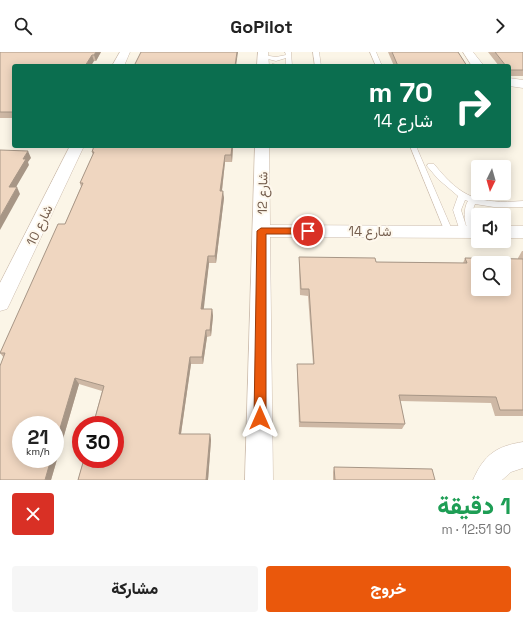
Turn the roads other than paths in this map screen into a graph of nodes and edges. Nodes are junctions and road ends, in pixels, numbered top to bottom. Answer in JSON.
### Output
{"nodes":[{"id":1,"x":125,"y":52,"type":"edge"},
{"id":2,"x":316,"y":52,"type":"edge"},
{"id":3,"x":373,"y":52,"type":"edge"},
{"id":4,"x":468,"y":52,"type":"edge"},
{"id":5,"x":288,"y":54,"type":"edge"},
{"id":6,"x":263,"y":58,"type":"edge"},
{"id":7,"x":119,"y":64,"type":"edge"},
{"id":8,"x":318,"y":64,"type":"edge"},
{"id":9,"x":378,"y":64,"type":"edge"},
{"id":10,"x":477,"y":64,"type":"edge"},
{"id":11,"x":511,"y":82,"type":"edge"},
{"id":12,"x":523,"y":84,"type":"edge"},
{"id":13,"x":76,"y":148,"type":"edge"},
{"id":14,"x":262,"y":148,"type":"edge"},
{"id":15,"x":414,"y":148,"type":"edge"},
{"id":16,"x":431,"y":166,"type":"dead end"},
{"id":17,"x":462,"y":196,"type":"junction"},
{"id":18,"x":473,"y":201,"type":"junction"},
{"id":19,"x":523,"y":204,"type":"edge"},
{"id":20,"x":261,"y":231,"type":"junction"},
{"id":21,"x":466,"y":232,"type":"edge"},
{"id":22,"x":511,"y":232,"type":"edge"},
{"id":23,"x":523,"y":232,"type":"edge"},
{"id":24,"x":0,"y":303,"type":"edge"},
{"id":25,"x":523,"y":455,"type":"edge"},
{"id":26,"x":260,"y":480,"type":"edge"},
{"id":27,"x":487,"y":480,"type":"edge"}],
"edges":[{"from":1,"to":7,"type":"street"},
{"from":2,"to":8,"type":"lane"},
{"from":3,"to":9,"type":"lane"},
{"from":4,"to":10,"type":"street"},
{"from":5,"to":6,"type":"lane"},
{"from":11,"to":12,"type":"street"},
{"from":13,"to":24,"type":"street","name":"شارع 10"},
{"from":14,"to":20,"type":"street","name":"شارع 12"},
{"from":15,"to":21,"type":"lane"},
{"from":16,"to":17,"type":"lane"},
{"from":17,"to":18,"type":"lane"},
{"from":17,"to":21,"type":"lane"},
{"from":18,"to":19,"type":"lane"},
{"from":18,"to":21,"type":"lane"},
{"from":20,"to":21,"type":"street","name":"شارع 14"},
{"from":20,"to":26,"type":"street","name":"شارع 12"},
{"from":22,"to":23,"type":"street"},
{"from":25,"to":27,"type":"street"}]}
